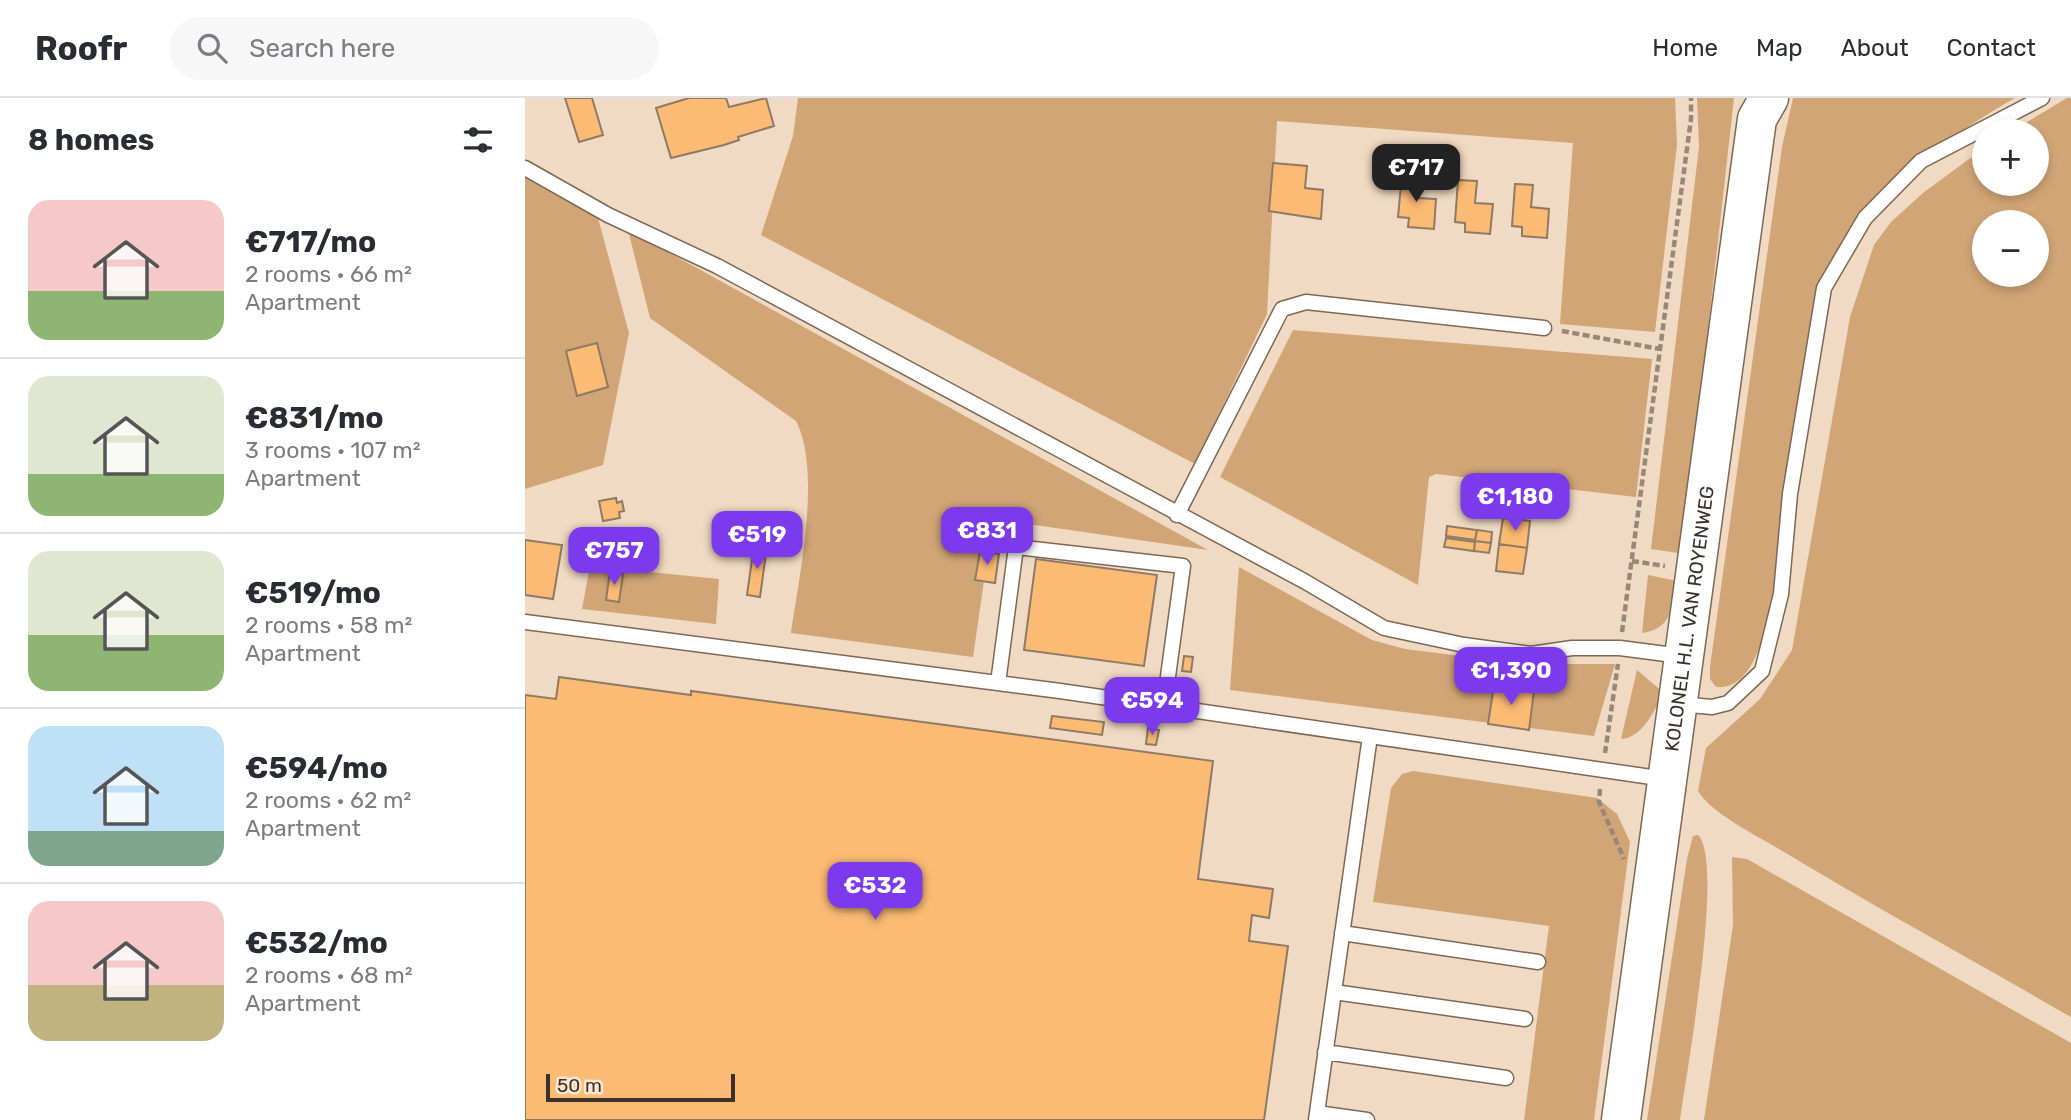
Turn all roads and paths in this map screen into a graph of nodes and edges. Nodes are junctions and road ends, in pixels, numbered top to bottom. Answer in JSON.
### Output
{"nodes":[{"id":1,"x":1691,"y":98,"type":"edge"},
{"id":2,"x":2042,"y":98,"type":"edge"},
{"id":3,"x":1759,"y":105,"type":"edge"},
{"id":4,"x":525,"y":168,"type":"edge"},
{"id":5,"x":1544,"y":328,"type":"joint"},
{"id":6,"x":1661,"y":349,"type":"junction"},
{"id":7,"x":1177,"y":515,"type":"junction"},
{"id":8,"x":525,"y":622,"type":"edge"},
{"id":9,"x":1620,"y":648,"type":"junction"},
{"id":10,"x":1683,"y":656,"type":"junction"},
{"id":11,"x":998,"y":683,"type":"junction"},
{"id":12,"x":1677,"y":704,"type":"junction"},
{"id":13,"x":1164,"y":706,"type":"junction"},
{"id":14,"x":1370,"y":736,"type":"junction"},
{"id":15,"x":1603,"y":770,"type":"junction"},
{"id":16,"x":1666,"y":779,"type":"junction"},
{"id":17,"x":1626,"y":865,"type":"dead end"},
{"id":18,"x":1342,"y":933,"type":"junction"},
{"id":19,"x":1538,"y":962,"type":"dead end"},
{"id":20,"x":1334,"y":992,"type":"junction"},
{"id":21,"x":1525,"y":1019,"type":"dead end"},
{"id":22,"x":1325,"y":1052,"type":"junction"},
{"id":23,"x":1506,"y":1078,"type":"dead end"},
{"id":24,"x":1316,"y":1117,"type":"edge"},
{"id":25,"x":1367,"y":1120,"type":"edge"},
{"id":26,"x":1621,"y":1120,"type":"edge"}],
"edges":[{"from":1,"to":6,"type":"path"},
{"from":2,"to":12,"type":"lane"},
{"from":3,"to":10,"type":"street","name":"KOLONEL H.L. VAN ROYENWEG"},
{"from":4,"to":7,"type":"lane"},
{"from":5,"to":6,"type":"path"},
{"from":5,"to":7,"type":"lane"},
{"from":6,"to":9,"type":"path"},
{"from":7,"to":9,"type":"lane"},
{"from":8,"to":11,"type":"lane"},
{"from":9,"to":10,"type":"lane"},
{"from":9,"to":15,"type":"path"},
{"from":10,"to":12,"type":"street","name":"KOLONEL H.L. VAN ROYENWEG"},
{"from":11,"to":13,"type":"lane"},
{"from":11,"to":13,"type":"lane"},
{"from":12,"to":16,"type":"street","name":"KOLONEL H.L. VAN ROYENWEG"},
{"from":13,"to":14,"type":"lane"},
{"from":14,"to":15,"type":"lane"},
{"from":14,"to":18,"type":"lane"},
{"from":15,"to":16,"type":"lane"},
{"from":15,"to":17,"type":"path"},
{"from":16,"to":26,"type":"street","name":"KOLONEL H.L. VAN ROYENWEG"},
{"from":18,"to":19,"type":"lane"},
{"from":18,"to":20,"type":"lane"},
{"from":20,"to":21,"type":"lane"},
{"from":20,"to":22,"type":"lane"},
{"from":22,"to":23,"type":"lane"},
{"from":22,"to":24,"type":"lane"},
{"from":24,"to":25,"type":"lane"}]}
